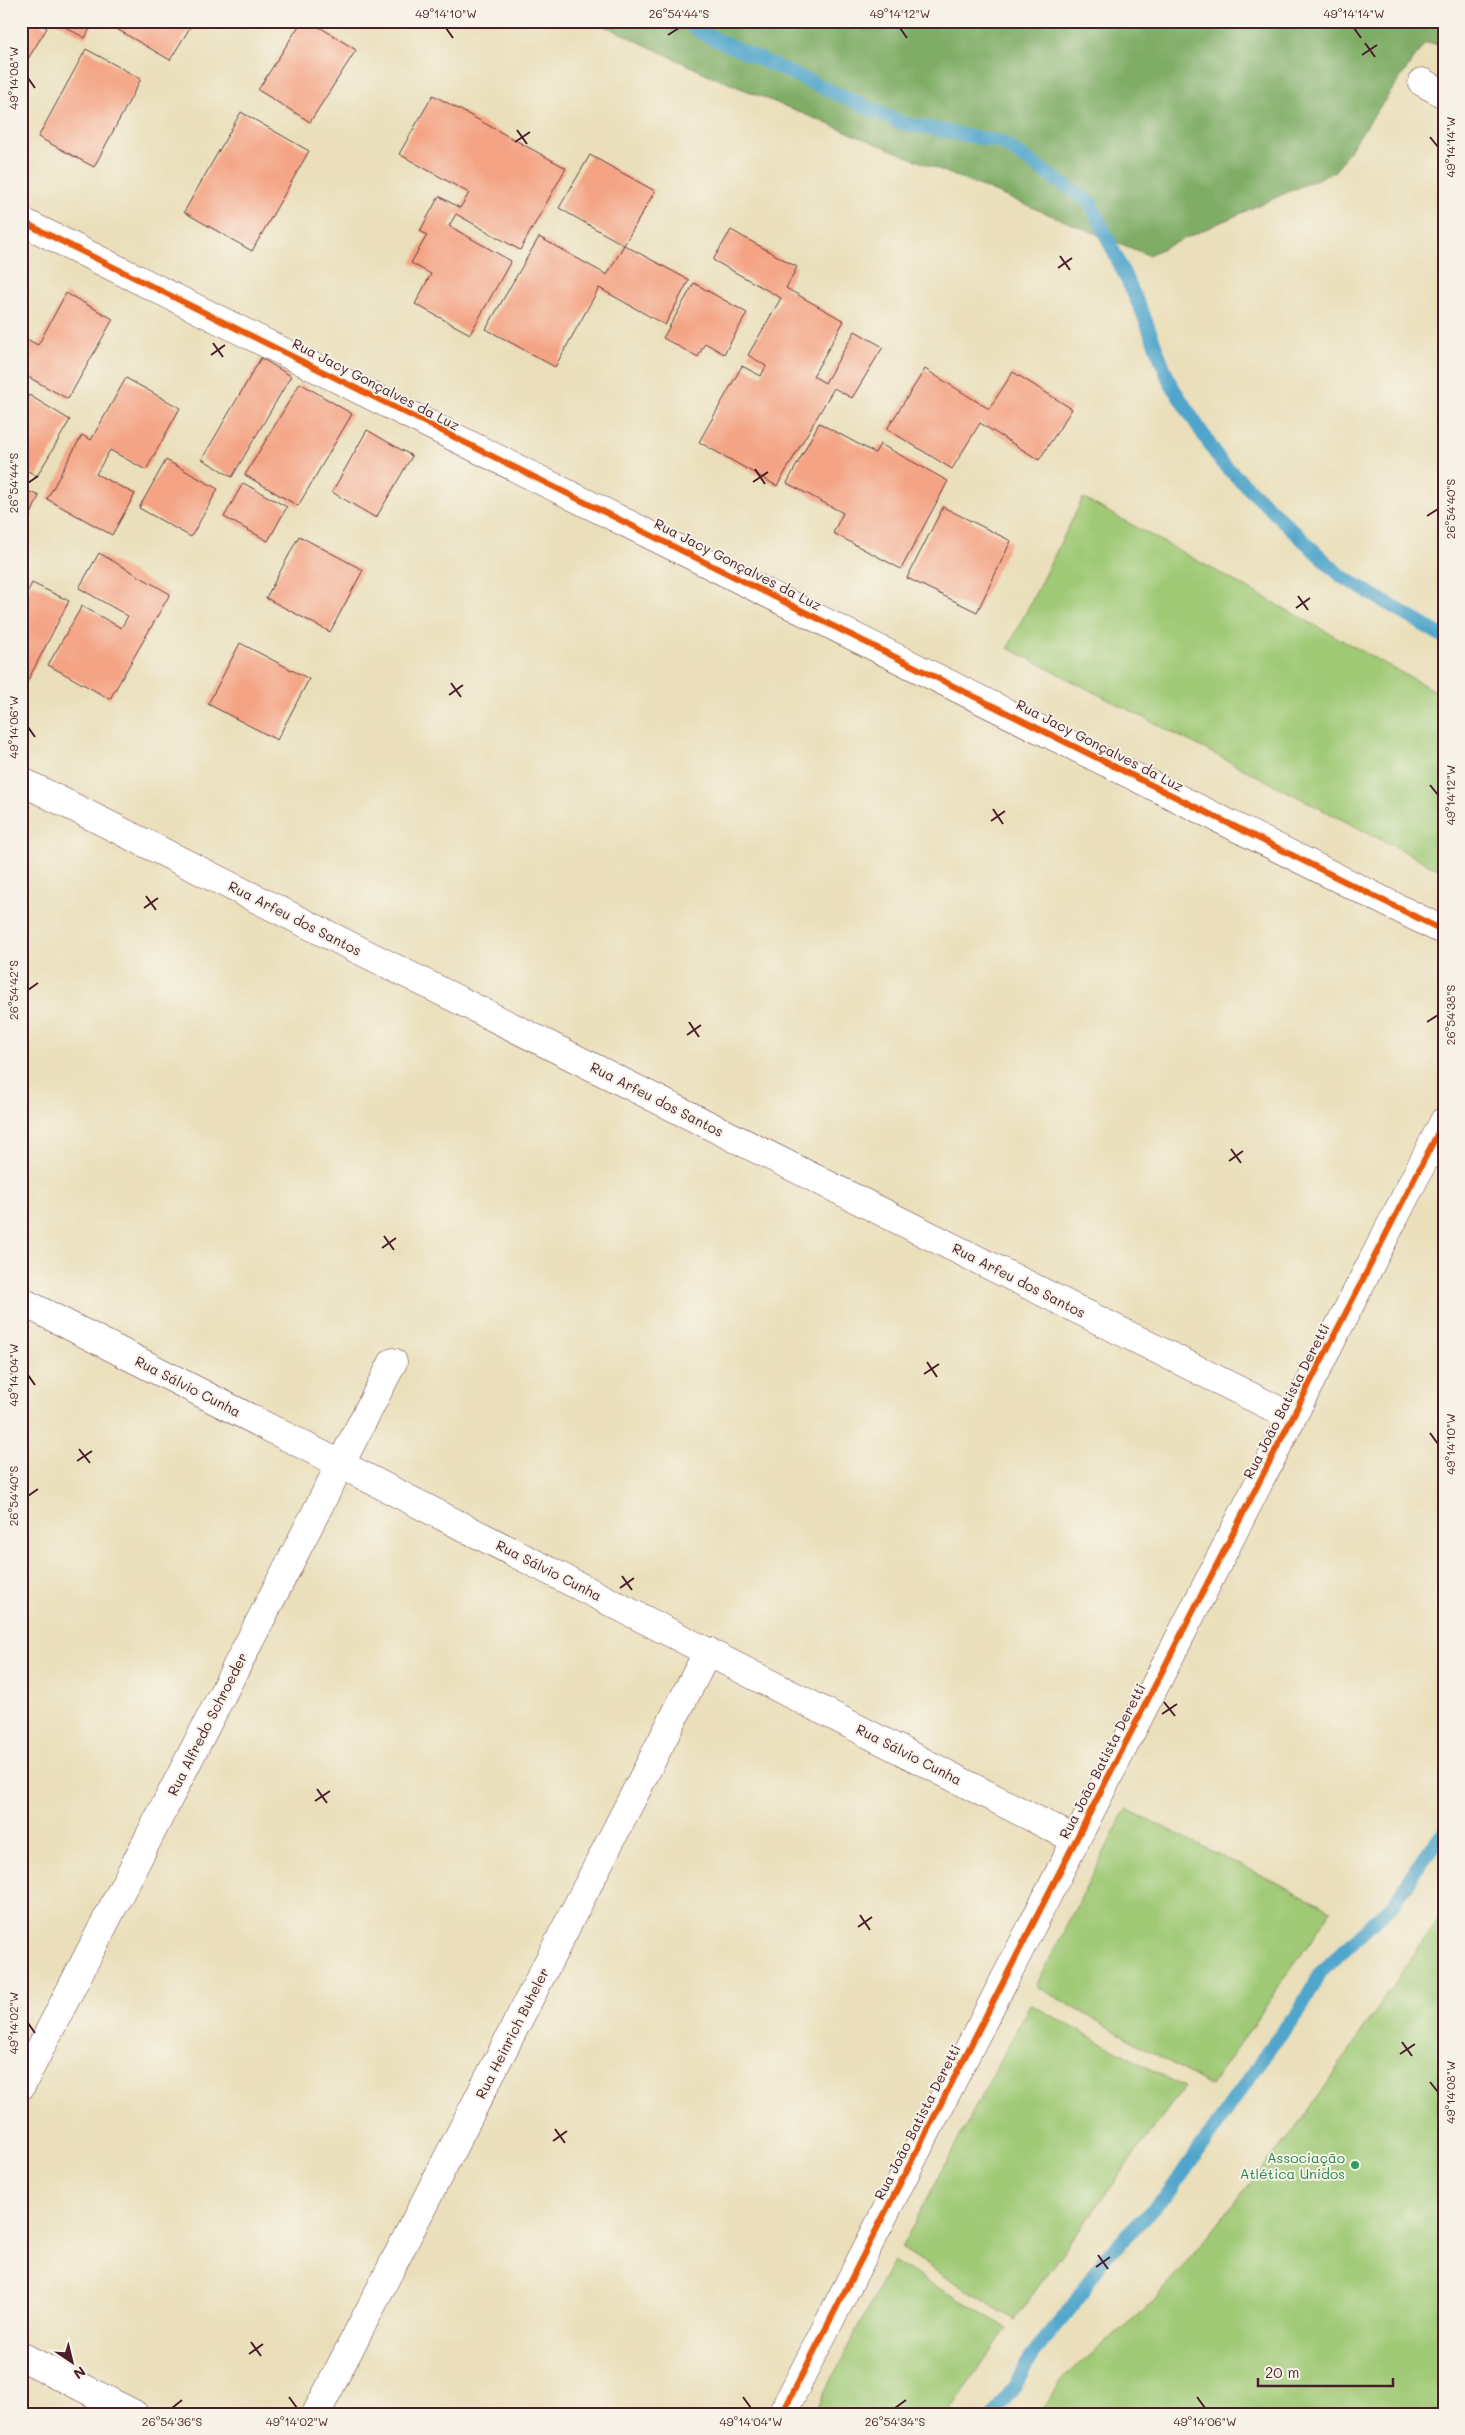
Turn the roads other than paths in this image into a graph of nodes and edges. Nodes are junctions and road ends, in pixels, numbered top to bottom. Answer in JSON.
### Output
{"nodes":[{"id":1,"x":21,"y":221,"type":"edge"},
{"id":2,"x":21,"y":781,"type":"edge"},
{"id":3,"x":1444,"y":930,"type":"edge"},
{"id":4,"x":1444,"y":1121,"type":"edge"},
{"id":5,"x":21,"y":1301,"type":"edge"},
{"id":6,"x":393,"y":1362,"type":"dead end"},
{"id":7,"x":1292,"y":1417,"type":"junction"},
{"id":8,"x":340,"y":1464,"type":"junction"},
{"id":9,"x":708,"y":1652,"type":"junction"},
{"id":10,"x":1076,"y":1840,"type":"junction"},
{"id":11,"x":21,"y":2086,"type":"edge"},
{"id":12,"x":21,"y":2356,"type":"edge"},
{"id":13,"x":134,"y":2414,"type":"edge"},
{"id":14,"x":316,"y":2414,"type":"edge"},
{"id":15,"x":782,"y":2414,"type":"edge"}],
"edges":[{"from":1,"to":3,"type":"street","name":"Rua Jacy Gonçalves da Luz"},
{"from":2,"to":7,"type":"street","name":"Rua Arfeu dos Santos"},
{"from":4,"to":7,"type":"street","name":"Rua João Batista Deretti"},
{"from":5,"to":8,"type":"street","name":"Rua Sálvio Cunha"},
{"from":6,"to":8,"type":"street","name":"Rua Alfredo Schroeder"},
{"from":7,"to":10,"type":"street","name":"Rua João Batista Deretti"},
{"from":8,"to":9,"type":"street","name":"Rua Sálvio Cunha"},
{"from":8,"to":11,"type":"street","name":"Rua Alfredo Schroeder"},
{"from":9,"to":10,"type":"street","name":"Rua Sálvio Cunha"},
{"from":9,"to":14,"type":"street","name":"Rua Heinrich Buheler"},
{"from":10,"to":15,"type":"street","name":"Rua João Batista Deretti"},
{"from":12,"to":13,"type":"street"}]}
